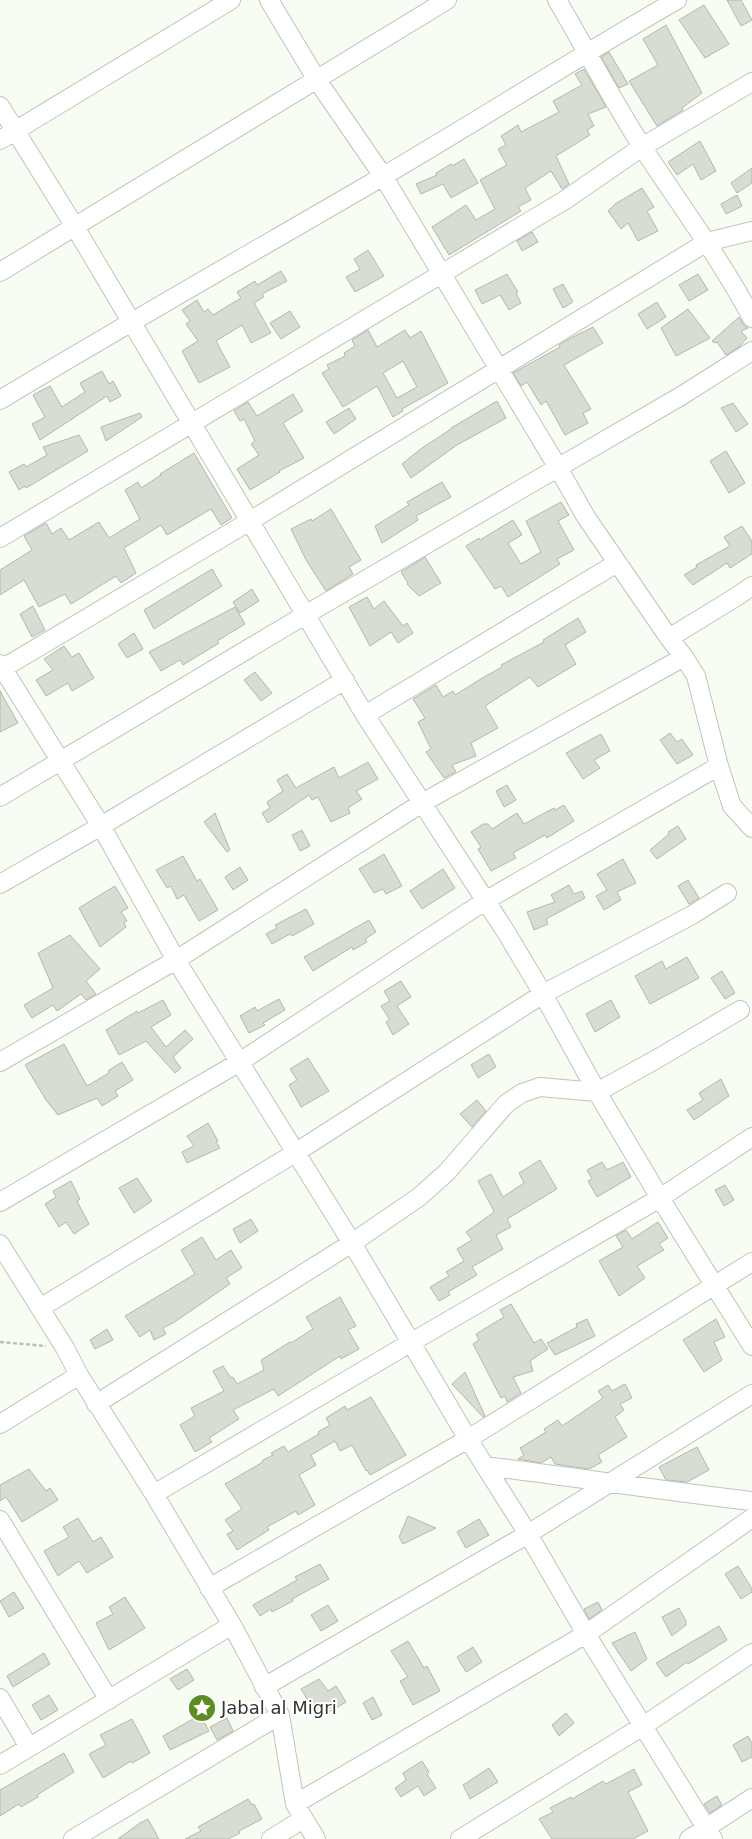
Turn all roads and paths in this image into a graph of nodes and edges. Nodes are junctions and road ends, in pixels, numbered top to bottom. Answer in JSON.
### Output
{"nodes":[{"id":1,"x":231,"y":0,"type":"edge"},
{"id":2,"x":269,"y":0,"type":"edge"},
{"id":3,"x":447,"y":0,"type":"edge"},
{"id":4,"x":557,"y":0,"type":"edge"},
{"id":5,"x":676,"y":0,"type":"edge"},
{"id":6,"x":587,"y":52,"type":"junction"},
{"id":7,"x":316,"y":80,"type":"junction"},
{"id":8,"x":752,"y":82,"type":"edge"},
{"id":9,"x":0,"y":106,"type":"edge"},
{"id":10,"x":16,"y":131,"type":"junction"},
{"id":11,"x":0,"y":140,"type":"edge"},
{"id":12,"x":642,"y":147,"type":"junction"},
{"id":13,"x":383,"y":176,"type":"junction"},
{"id":14,"x":75,"y":227,"type":"junction"},
{"id":15,"x":752,"y":231,"type":"edge"},
{"id":16,"x":707,"y":242,"type":"junction"},
{"id":17,"x":0,"y":272,"type":"edge"},
{"id":18,"x":442,"y":274,"type":"junction"},
{"id":19,"x":752,"y":318,"type":"edge"},
{"id":20,"x":131,"y":321,"type":"junction"},
{"id":21,"x":752,"y":351,"type":"edge"},
{"id":22,"x":499,"y":369,"type":"junction"},
{"id":23,"x":0,"y":400,"type":"edge"},
{"id":24,"x":192,"y":425,"type":"junction"},
{"id":25,"x":557,"y":466,"type":"junction"},
{"id":26,"x":250,"y":521,"type":"junction"},
{"id":27,"x":0,"y":538,"type":"edge"},
{"id":28,"x":617,"y":563,"type":"junction"},
{"id":29,"x":752,"y":586,"type":"edge"},
{"id":30,"x":306,"y":614,"type":"junction"},
{"id":31,"x":668,"y":638,"type":"junction"},
{"id":32,"x":684,"y":656,"type":"junction"},
{"id":33,"x":1,"y":668,"type":"edge"},
{"id":34,"x":345,"y":680,"type":"junction"},
{"id":35,"x":365,"y":715,"type":"junction"},
{"id":36,"x":60,"y":760,"type":"junction"},
{"id":37,"x":719,"y":766,"type":"junction"},
{"id":38,"x":0,"y":798,"type":"edge"},
{"id":39,"x":422,"y":803,"type":"junction"},
{"id":40,"x":100,"y":826,"type":"junction"},
{"id":41,"x":752,"y":828,"type":"edge"},
{"id":42,"x":0,"y":884,"type":"edge"},
{"id":43,"x":727,"y":893,"type":"dead end"},
{"id":44,"x":485,"y":902,"type":"junction"},
{"id":45,"x":176,"y":960,"type":"junction"},
{"id":46,"x":544,"y":994,"type":"junction"},
{"id":47,"x":740,"y":1010,"type":"dead end"},
{"id":48,"x":0,"y":1062,"type":"edge"},
{"id":49,"x":238,"y":1063,"type":"junction"},
{"id":50,"x":597,"y":1092,"type":"junction"},
{"id":51,"x":752,"y":1137,"type":"edge"},
{"id":52,"x":295,"y":1153,"type":"junction"},
{"id":53,"x":660,"y":1198,"type":"junction"},
{"id":54,"x":0,"y":1202,"type":"edge"},
{"id":55,"x":352,"y":1243,"type":"junction"},
{"id":56,"x":0,"y":1244,"type":"edge"},
{"id":57,"x":752,"y":1262,"type":"edge"},
{"id":58,"x":716,"y":1285,"type":"junction"},
{"id":59,"x":40,"y":1308,"type":"junction"},
{"id":60,"x":0,"y":1342,"type":"edge"},
{"id":61,"x":410,"y":1342,"type":"junction"},
{"id":62,"x":752,"y":1346,"type":"edge"},
{"id":63,"x":65,"y":1348,"type":"junction"},
{"id":64,"x":79,"y":1375,"type":"junction"},
{"id":65,"x":752,"y":1394,"type":"edge"},
{"id":66,"x":96,"y":1404,"type":"junction"},
{"id":67,"x":0,"y":1424,"type":"edge"},
{"id":68,"x":468,"y":1439,"type":"junction"},
{"id":69,"x":485,"y":1466,"type":"junction"},
{"id":70,"x":611,"y":1482,"type":"junction"},
{"id":71,"x":154,"y":1494,"type":"junction"},
{"id":72,"x":752,"y":1501,"type":"edge"},
{"id":73,"x":752,"y":1518,"type":"edge"},
{"id":74,"x":0,"y":1520,"type":"edge"},
{"id":75,"x":528,"y":1534,"type":"junction"},
{"id":76,"x":209,"y":1588,"type":"junction"},
{"id":77,"x":232,"y":1625,"type":"junction"},
{"id":78,"x":586,"y":1634,"type":"junction"},
{"id":79,"x":752,"y":1653,"type":"edge"},
{"id":80,"x":264,"y":1687,"type":"junction"},
{"id":81,"x":0,"y":1698,"type":"edge"},
{"id":82,"x":109,"y":1700,"type":"junction"},
{"id":83,"x":280,"y":1715,"type":"junction"},
{"id":84,"x":643,"y":1726,"type":"junction"},
{"id":85,"x":29,"y":1747,"type":"junction"},
{"id":86,"x":0,"y":1765,"type":"edge"},
{"id":87,"x":752,"y":1798,"type":"edge"},
{"id":88,"x":299,"y":1811,"type":"junction"},
{"id":89,"x":92,"y":1834,"type":"edge"},
{"id":90,"x":709,"y":1834,"type":"edge"},
{"id":91,"x":73,"y":1839,"type":"edge"},
{"id":92,"x":271,"y":1839,"type":"edge"},
{"id":93,"x":316,"y":1839,"type":"edge"},
{"id":94,"x":460,"y":1839,"type":"edge"},
{"id":95,"x":690,"y":1839,"type":"edge"}],
"edges":[{"from":1,"to":10,"type":"street"},
{"from":2,"to":7,"type":"street"},
{"from":3,"to":7,"type":"street"},
{"from":4,"to":6,"type":"street"},
{"from":5,"to":6,"type":"street"},
{"from":6,"to":12,"type":"street"},
{"from":6,"to":13,"type":"street"},
{"from":7,"to":13,"type":"street"},
{"from":7,"to":14,"type":"street"},
{"from":8,"to":12,"type":"street"},
{"from":9,"to":10,"type":"street"},
{"from":10,"to":11,"type":"street"},
{"from":10,"to":14,"type":"street"},
{"from":12,"to":16,"type":"street"},
{"from":12,"to":18,"type":"street"},
{"from":13,"to":18,"type":"street"},
{"from":13,"to":20,"type":"street"},
{"from":14,"to":17,"type":"street"},
{"from":14,"to":20,"type":"street"},
{"from":15,"to":16,"type":"street"},
{"from":16,"to":19,"type":"street"},
{"from":16,"to":22,"type":"street"},
{"from":18,"to":22,"type":"street"},
{"from":18,"to":24,"type":"street"},
{"from":20,"to":23,"type":"street"},
{"from":20,"to":24,"type":"street"},
{"from":21,"to":25,"type":"street"},
{"from":22,"to":25,"type":"street"},
{"from":22,"to":26,"type":"street"},
{"from":24,"to":26,"type":"street"},
{"from":24,"to":27,"type":"street"},
{"from":25,"to":28,"type":"street"},
{"from":25,"to":30,"type":"street"},
{"from":26,"to":30,"type":"street"},
{"from":26,"to":33,"type":"street"},
{"from":28,"to":31,"type":"street"},
{"from":28,"to":35,"type":"street"},
{"from":29,"to":31,"type":"street"},
{"from":30,"to":34,"type":"street"},
{"from":30,"to":36,"type":"street"},
{"from":31,"to":32,"type":"street"},
{"from":32,"to":37,"type":"street"},
{"from":32,"to":39,"type":"street"},
{"from":33,"to":36,"type":"street"},
{"from":34,"to":35,"type":"street"},
{"from":34,"to":40,"type":"street"},
{"from":35,"to":39,"type":"street"},
{"from":36,"to":38,"type":"street"},
{"from":36,"to":40,"type":"street"},
{"from":37,"to":41,"type":"street"},
{"from":37,"to":44,"type":"street"},
{"from":39,"to":44,"type":"street"},
{"from":39,"to":45,"type":"street"},
{"from":40,"to":42,"type":"street"},
{"from":40,"to":45,"type":"street"},
{"from":43,"to":46,"type":"street"},
{"from":44,"to":46,"type":"street"},
{"from":44,"to":49,"type":"street"},
{"from":45,"to":48,"type":"street"},
{"from":45,"to":49,"type":"street"},
{"from":46,"to":50,"type":"street"},
{"from":46,"to":52,"type":"street"},
{"from":47,"to":50,"type":"street"},
{"from":49,"to":52,"type":"street"},
{"from":49,"to":54,"type":"street"},
{"from":50,"to":53,"type":"street"},
{"from":50,"to":55,"type":"street"},
{"from":51,"to":53,"type":"street"},
{"from":52,"to":55,"type":"street"},
{"from":52,"to":59,"type":"street"},
{"from":53,"to":58,"type":"street"},
{"from":53,"to":61,"type":"street"},
{"from":55,"to":61,"type":"street"},
{"from":55,"to":66,"type":"street"},
{"from":56,"to":59,"type":"street"},
{"from":57,"to":58,"type":"street"},
{"from":58,"to":62,"type":"street"},
{"from":58,"to":68,"type":"street"},
{"from":59,"to":63,"type":"street"},
{"from":60,"to":63,"type":"path"},
{"from":61,"to":68,"type":"street"},
{"from":61,"to":71,"type":"street"},
{"from":63,"to":64,"type":"street"},
{"from":64,"to":66,"type":"street"},
{"from":64,"to":67,"type":"street"},
{"from":65,"to":70,"type":"street"},
{"from":66,"to":71,"type":"street"},
{"from":68,"to":69,"type":"street"},
{"from":68,"to":76,"type":"street"},
{"from":69,"to":70,"type":"street"},
{"from":69,"to":75,"type":"street"},
{"from":70,"to":72,"type":"street"},
{"from":70,"to":75,"type":"street"},
{"from":71,"to":76,"type":"street"},
{"from":73,"to":78,"type":"street"},
{"from":74,"to":82,"type":"street"},
{"from":75,"to":78,"type":"street"},
{"from":75,"to":80,"type":"street"},
{"from":76,"to":77,"type":"street"},
{"from":77,"to":80,"type":"street"},
{"from":77,"to":82,"type":"street"},
{"from":78,"to":84,"type":"street"},
{"from":78,"to":88,"type":"street"},
{"from":79,"to":84,"type":"street"},
{"from":80,"to":83,"type":"street"},
{"from":81,"to":85,"type":"street"},
{"from":82,"to":85,"type":"street"},
{"from":83,"to":88,"type":"street"},
{"from":83,"to":89,"type":"street"},
{"from":84,"to":90,"type":"street"},
{"from":84,"to":94,"type":"street"},
{"from":85,"to":86,"type":"street"},
{"from":87,"to":90,"type":"street"},
{"from":88,"to":92,"type":"street"},
{"from":88,"to":93,"type":"street"},
{"from":89,"to":91,"type":"street"},
{"from":90,"to":95,"type":"street"}]}
